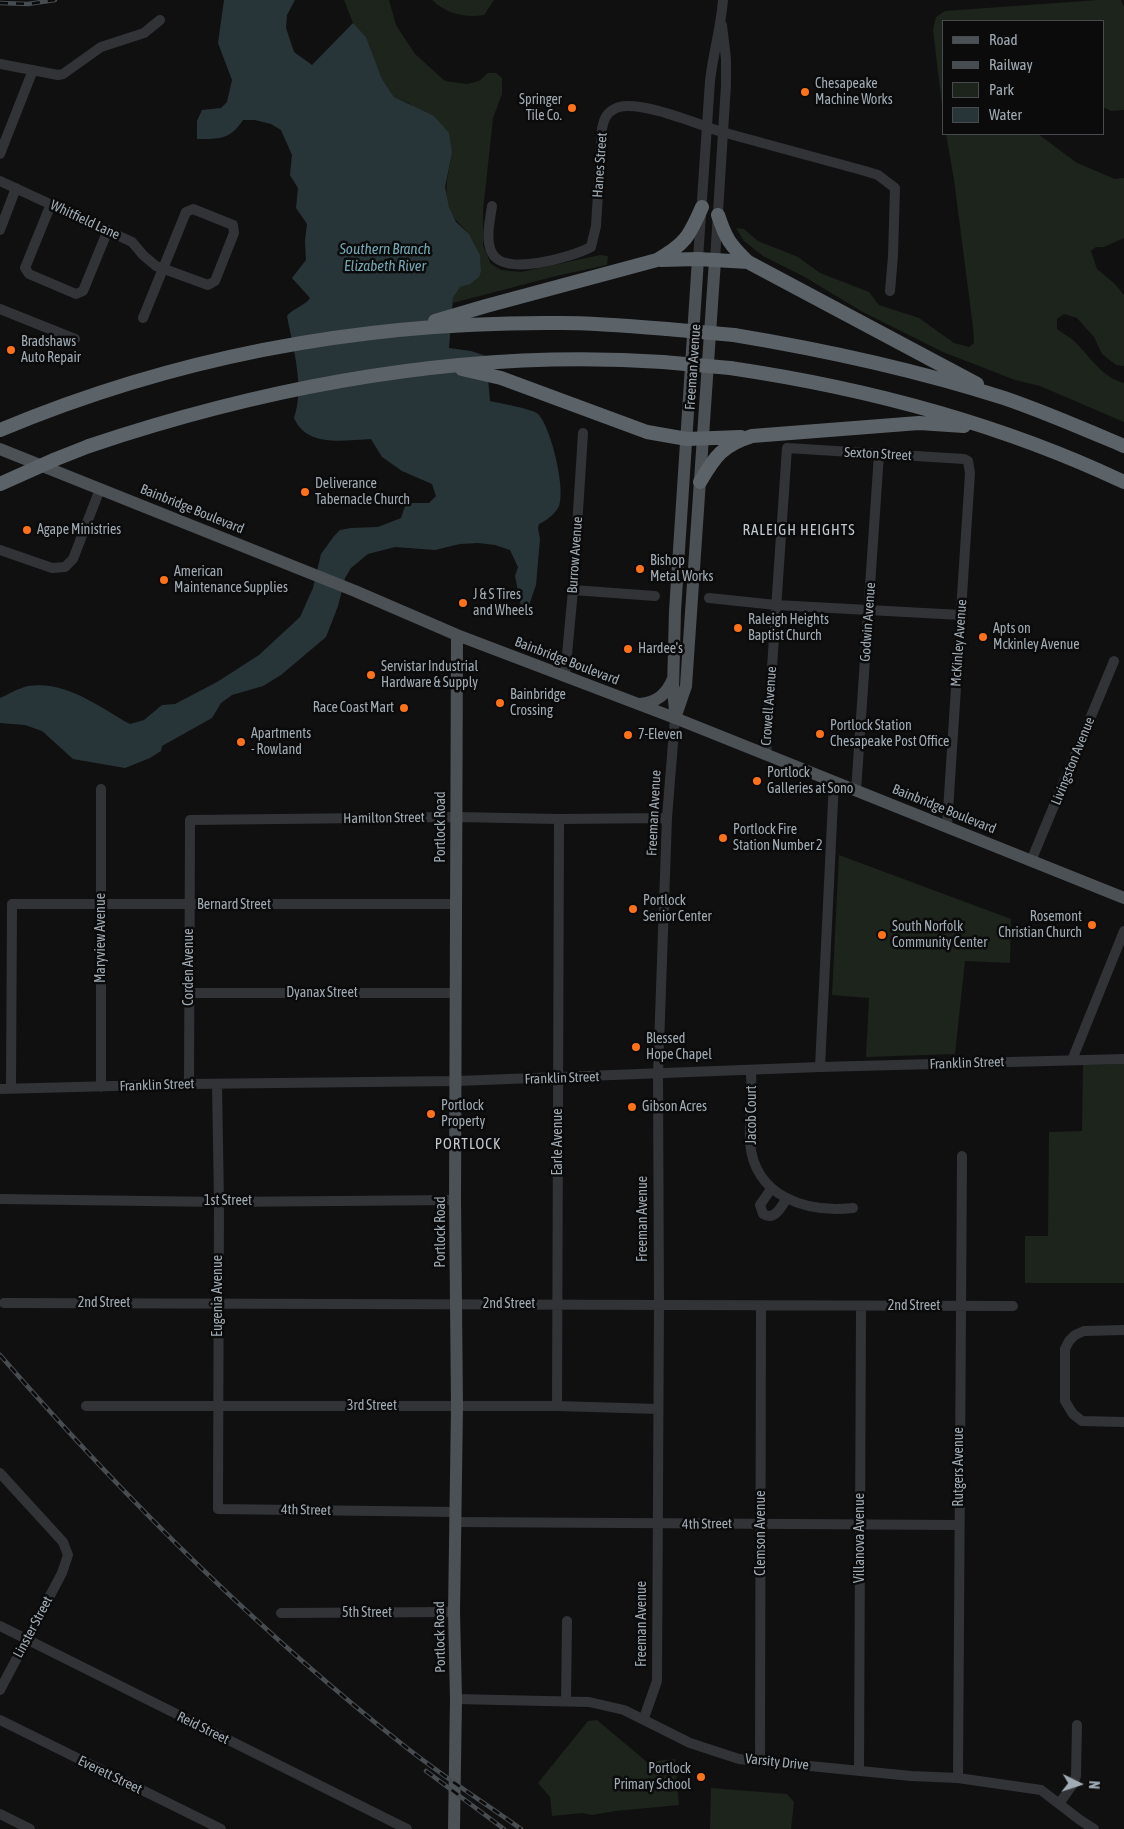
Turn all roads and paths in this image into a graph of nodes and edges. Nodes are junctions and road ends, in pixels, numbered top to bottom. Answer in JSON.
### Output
{"nodes":[{"id":1,"x":723,"y":0,"type":"edge"},
{"id":2,"x":722,"y":17,"type":"junction"},
{"id":3,"x":160,"y":20,"type":"dead end"},
{"id":4,"x":0,"y":64,"type":"edge"},
{"id":5,"x":33,"y":70,"type":"junction"},
{"id":6,"x":707,"y":127,"type":"junction"},
{"id":7,"x":723,"y":132,"type":"junction"},
{"id":8,"x":0,"y":154,"type":"edge"},
{"id":9,"x":0,"y":181,"type":"edge"},
{"id":10,"x":16,"y":188,"type":"junction"},
{"id":11,"x":51,"y":204,"type":"junction"},
{"id":12,"x":492,"y":206,"type":"dead end"},
{"id":13,"x":702,"y":208,"type":"junction"},
{"id":14,"x":718,"y":215,"type":"junction"},
{"id":15,"x":0,"y":230,"type":"edge"},
{"id":16,"x":108,"y":230,"type":"junction"},
{"id":17,"x":698,"y":259,"type":"junction"},
{"id":18,"x":657,"y":260,"type":"junction"},
{"id":19,"x":715,"y":260,"type":"junction"},
{"id":20,"x":748,"y":262,"type":"junction"},
{"id":21,"x":163,"y":268,"type":"junction"},
{"id":22,"x":890,"y":291,"type":"dead end"},
{"id":23,"x":0,"y":309,"type":"edge"},
{"id":24,"x":143,"y":318,"type":"dead end"},
{"id":25,"x":468,"y":319,"type":"junction"},
{"id":26,"x":76,"y":339,"type":"dead end"},
{"id":27,"x":446,"y":366,"type":"junction"},
{"id":28,"x":1005,"y":399,"type":"junction"},
{"id":29,"x":7,"y":428,"type":"edge"},
{"id":30,"x":583,"y":433,"type":"dead end"},
{"id":31,"x":1012,"y":435,"type":"junction"},
{"id":32,"x":752,"y":436,"type":"junction"},
{"id":33,"x":703,"y":438,"type":"junction"},
{"id":34,"x":687,"y":439,"type":"junction"},
{"id":35,"x":1124,"y":446,"type":"edge"},
{"id":36,"x":788,"y":448,"type":"joint"},
{"id":37,"x":0,"y":449,"type":"edge"},
{"id":38,"x":879,"y":454,"type":"junction"},
{"id":39,"x":968,"y":461,"type":"joint"},
{"id":40,"x":700,"y":482,"type":"junction"},
{"id":41,"x":1124,"y":482,"type":"edge"},
{"id":42,"x":0,"y":484,"type":"edge"},
{"id":43,"x":100,"y":489,"type":"junction"},
{"id":44,"x":0,"y":550,"type":"edge"},
{"id":45,"x":573,"y":590,"type":"junction"},
{"id":46,"x":655,"y":596,"type":"dead end"},
{"id":47,"x":709,"y":598,"type":"dead end"},
{"id":48,"x":776,"y":605,"type":"junction"},
{"id":49,"x":869,"y":610,"type":"junction"},
{"id":50,"x":961,"y":615,"type":"junction"},
{"id":51,"x":457,"y":635,"type":"junction"},
{"id":52,"x":1114,"y":661,"type":"dead end"},
{"id":53,"x":565,"y":676,"type":"junction"},
{"id":54,"x":674,"y":679,"type":"junction"},
{"id":55,"x":638,"y":704,"type":"junction"},
{"id":56,"x":675,"y":718,"type":"junction"},
{"id":57,"x":766,"y":755,"type":"junction"},
{"id":58,"x":834,"y":781,"type":"junction"},
{"id":59,"x":100,"y":788,"type":"dead end"},
{"id":60,"x":856,"y":790,"type":"junction"},
{"id":61,"x":456,"y":817,"type":"junction"},
{"id":62,"x":667,"y":818,"type":"junction"},
{"id":63,"x":559,"y":819,"type":"junction"},
{"id":64,"x":190,"y":820,"type":"joint"},
{"id":65,"x":947,"y":826,"type":"junction"},
{"id":66,"x":1031,"y":861,"type":"junction"},
{"id":67,"x":1124,"y":898,"type":"edge"},
{"id":68,"x":457,"y":904,"type":"junction"},
{"id":69,"x":100,"y":905,"type":"junction"},
{"id":70,"x":189,"y":905,"type":"junction"},
{"id":71,"x":1124,"y":931,"type":"edge"},
{"id":72,"x":188,"y":993,"type":"junction"},
{"id":73,"x":456,"y":993,"type":"junction"},
{"id":74,"x":1124,"y":1059,"type":"edge"},
{"id":75,"x":1072,"y":1060,"type":"junction"},
{"id":76,"x":820,"y":1067,"type":"junction"},
{"id":77,"x":751,"y":1070,"type":"junction"},
{"id":78,"x":658,"y":1074,"type":"junction"},
{"id":79,"x":558,"y":1078,"type":"junction"},
{"id":80,"x":457,"y":1081,"type":"junction"},
{"id":81,"x":189,"y":1084,"type":"junction"},
{"id":82,"x":216,"y":1084,"type":"junction"},
{"id":83,"x":101,"y":1087,"type":"junction"},
{"id":84,"x":11,"y":1088,"type":"junction"},
{"id":85,"x":0,"y":1089,"type":"edge"},
{"id":86,"x":962,"y":1156,"type":"dead end"},
{"id":87,"x":772,"y":1189,"type":"junction"},
{"id":88,"x":787,"y":1198,"type":"junction"},
{"id":89,"x":0,"y":1199,"type":"edge"},
{"id":90,"x":455,"y":1200,"type":"junction"},
{"id":91,"x":219,"y":1202,"type":"junction"},
{"id":92,"x":853,"y":1208,"type":"dead end"},
{"id":93,"x":4,"y":1303,"type":"dead end"},
{"id":94,"x":218,"y":1304,"type":"junction"},
{"id":95,"x":456,"y":1304,"type":"junction"},
{"id":96,"x":557,"y":1304,"type":"junction"},
{"id":97,"x":659,"y":1305,"type":"junction"},
{"id":98,"x":761,"y":1306,"type":"junction"},
{"id":99,"x":861,"y":1306,"type":"junction"},
{"id":100,"x":961,"y":1306,"type":"junction"},
{"id":101,"x":1013,"y":1306,"type":"dead end"},
{"id":102,"x":1124,"y":1330,"type":"edge"},
{"id":103,"x":86,"y":1406,"type":"dead end"},
{"id":104,"x":218,"y":1406,"type":"junction"},
{"id":105,"x":557,"y":1406,"type":"junction"},
{"id":106,"x":457,"y":1407,"type":"junction"},
{"id":107,"x":658,"y":1409,"type":"junction"},
{"id":108,"x":1124,"y":1422,"type":"edge"},
{"id":109,"x":0,"y":1473,"type":"edge"},
{"id":110,"x":218,"y":1509,"type":"joint"},
{"id":111,"x":455,"y":1517,"type":"junction"},
{"id":112,"x":761,"y":1523,"type":"junction"},
{"id":113,"x":861,"y":1523,"type":"junction"},
{"id":114,"x":657,"y":1524,"type":"junction"},
{"id":115,"x":959,"y":1525,"type":"junction"},
{"id":116,"x":454,"y":1612,"type":"junction"},
{"id":117,"x":281,"y":1613,"type":"dead end"},
{"id":118,"x":567,"y":1621,"type":"dead end"},
{"id":119,"x":0,"y":1626,"type":"edge"},
{"id":120,"x":26,"y":1640,"type":"junction"},
{"id":121,"x":0,"y":1690,"type":"edge"},
{"id":122,"x":456,"y":1699,"type":"junction"},
{"id":123,"x":566,"y":1701,"type":"junction"},
{"id":124,"x":644,"y":1718,"type":"junction"},
{"id":125,"x":0,"y":1720,"type":"edge"},
{"id":126,"x":1077,"y":1725,"type":"dead end"},
{"id":127,"x":760,"y":1760,"type":"junction"},
{"id":128,"x":859,"y":1770,"type":"junction"},
{"id":129,"x":958,"y":1778,"type":"junction"},
{"id":130,"x":1059,"y":1804,"type":"junction"},
{"id":131,"x":0,"y":1814,"type":"edge"},
{"id":132,"x":30,"y":1829,"type":"edge"},
{"id":133,"x":221,"y":1829,"type":"edge"},
{"id":134,"x":407,"y":1829,"type":"edge"},
{"id":135,"x":454,"y":1829,"type":"edge"},
{"id":136,"x":1094,"y":1829,"type":"edge"}],
"edges":[{"from":1,"to":2,"type":"street","name":"Freeman Avenue"},
{"from":2,"to":6,"type":"street","name":"Freeman Avenue"},
{"from":2,"to":7,"type":"street","name":"Freeman Avenue"},
{"from":3,"to":5,"type":"street"},
{"from":4,"to":5,"type":"street"},
{"from":5,"to":8,"type":"street"},
{"from":6,"to":7,"type":"street","name":"Hanes Street"},
{"from":6,"to":12,"type":"street","name":"Hanes Street"},
{"from":6,"to":13,"type":"street","name":"Freeman Avenue"},
{"from":7,"to":14,"type":"street","name":"Freeman Avenue"},
{"from":7,"to":22,"type":"street","name":"Hanes Street"},
{"from":9,"to":10,"type":"street","name":"Whitfield Lane"},
{"from":10,"to":11,"type":"street","name":"Whitfield Lane"},
{"from":10,"to":15,"type":"street"},
{"from":11,"to":16,"type":"street","name":"Whitfield Lane"},
{"from":11,"to":16,"type":"street"},
{"from":13,"to":17,"type":"street","name":"Freeman Avenue"},
{"from":13,"to":18,"type":"highway"},
{"from":14,"to":19,"type":"street","name":"Freeman Avenue"},
{"from":14,"to":20,"type":"highway"},
{"from":16,"to":21,"type":"street","name":"Whitfield Lane"},
{"from":17,"to":18,"type":"highway"},
{"from":17,"to":19,"type":"highway"},
{"from":17,"to":34,"type":"main road","name":"Freeman Avenue"},
{"from":18,"to":25,"type":"highway"},
{"from":19,"to":20,"type":"highway"},
{"from":19,"to":33,"type":"main road","name":"Freeman Avenue"},
{"from":20,"to":28,"type":"highway"},
{"from":21,"to":21,"type":"street","name":"Whitfield Lane"},
{"from":21,"to":24,"type":"street"},
{"from":23,"to":26,"type":"street"},
{"from":25,"to":28,"type":"highway","bridge":true},
{"from":25,"to":29,"type":"highway"},
{"from":27,"to":31,"type":"highway","bridge":true},
{"from":27,"to":34,"type":"highway"},
{"from":27,"to":42,"type":"highway","bridge":true},
{"from":28,"to":35,"type":"highway"},
{"from":30,"to":45,"type":"street","name":"Burrow Avenue"},
{"from":31,"to":32,"type":"highway"},
{"from":31,"to":41,"type":"highway"},
{"from":32,"to":33,"type":"highway"},
{"from":32,"to":40,"type":"highway"},
{"from":33,"to":34,"type":"highway"},
{"from":33,"to":40,"type":"main road","name":"Freeman Avenue"},
{"from":34,"to":54,"type":"main road","name":"Freeman Avenue"},
{"from":36,"to":38,"type":"street","name":"Sexton Street"},
{"from":36,"to":48,"type":"street","name":"Crowell Avenue"},
{"from":37,"to":43,"type":"main road","name":"Bainbridge Boulevard"},
{"from":38,"to":39,"type":"street","name":"Sexton Street"},
{"from":38,"to":49,"type":"street","name":"Godwin Avenue"},
{"from":39,"to":50,"type":"street","name":"McKinley Avenue"},
{"from":40,"to":56,"type":"main road","name":"Freeman Avenue"},
{"from":43,"to":44,"type":"street"},
{"from":43,"to":51,"type":"main road","name":"Bainbridge Boulevard"},
{"from":45,"to":46,"type":"street"},
{"from":45,"to":53,"type":"street","name":"Burrow Avenue"},
{"from":47,"to":48,"type":"street"},
{"from":48,"to":49,"type":"street"},
{"from":48,"to":57,"type":"street","name":"Crowell Avenue"},
{"from":49,"to":50,"type":"street"},
{"from":49,"to":60,"type":"street","name":"Godwin Avenue"},
{"from":50,"to":65,"type":"street","name":"McKinley Avenue"},
{"from":51,"to":53,"type":"main road","name":"Bainbridge Boulevard"},
{"from":51,"to":61,"type":"main road","name":"Portlock Road"},
{"from":52,"to":66,"type":"street","name":"Livingston Avenue"},
{"from":53,"to":55,"type":"main road","name":"Bainbridge Boulevard"},
{"from":54,"to":55,"type":"main road"},
{"from":54,"to":56,"type":"main road","name":"Freeman Avenue"},
{"from":55,"to":56,"type":"main road","name":"Bainbridge Boulevard"},
{"from":56,"to":57,"type":"main road","name":"Bainbridge Boulevard"},
{"from":56,"to":62,"type":"street","name":"Freeman Avenue"},
{"from":57,"to":58,"type":"main road","name":"Bainbridge Boulevard"},
{"from":58,"to":60,"type":"main road","name":"Bainbridge Boulevard"},
{"from":58,"to":76,"type":"street"},
{"from":59,"to":69,"type":"street","name":"Maryview Avenue"},
{"from":60,"to":65,"type":"main road","name":"Bainbridge Boulevard"},
{"from":61,"to":63,"type":"street","name":"Hamilton Street"},
{"from":61,"to":64,"type":"street","name":"Hamilton Street"},
{"from":61,"to":68,"type":"main road","name":"Portlock Road"},
{"from":62,"to":63,"type":"street","name":"Hamilton Street"},
{"from":62,"to":78,"type":"street","name":"Freeman Avenue"},
{"from":63,"to":79,"type":"street","name":"Earle Avenue"},
{"from":64,"to":70,"type":"street","name":"Corden Avenue"},
{"from":65,"to":66,"type":"main road","name":"Bainbridge Boulevard"},
{"from":66,"to":67,"type":"main road","name":"Bainbridge Boulevard"},
{"from":68,"to":70,"type":"street","name":"Bernard Street"},
{"from":68,"to":73,"type":"main road","name":"Portlock Road"},
{"from":69,"to":70,"type":"street","name":"Bernard Street"},
{"from":69,"to":83,"type":"street","name":"Maryview Avenue"},
{"from":69,"to":84,"type":"street","name":"Bernard Street"},
{"from":70,"to":72,"type":"street","name":"Corden Avenue"},
{"from":71,"to":75,"type":"street"},
{"from":72,"to":73,"type":"street","name":"Dyanax Street"},
{"from":72,"to":81,"type":"street","name":"Corden Avenue"},
{"from":73,"to":80,"type":"main road","name":"Portlock Road"},
{"from":74,"to":75,"type":"street","name":"Franklin Street"},
{"from":75,"to":76,"type":"street","name":"Franklin Street"},
{"from":76,"to":77,"type":"street","name":"Franklin Street"},
{"from":77,"to":78,"type":"street","name":"Franklin Street"},
{"from":77,"to":87,"type":"street","name":"Jacob Court"},
{"from":78,"to":79,"type":"street","name":"Franklin Street"},
{"from":78,"to":97,"type":"street","name":"Freeman Avenue"},
{"from":79,"to":80,"type":"street","name":"Franklin Street"},
{"from":79,"to":96,"type":"street","name":"Earle Avenue"},
{"from":80,"to":82,"type":"street","name":"Franklin Street"},
{"from":80,"to":90,"type":"main road","name":"Portlock Road"},
{"from":81,"to":82,"type":"street","name":"Franklin Street"},
{"from":81,"to":83,"type":"street","name":"Franklin Street"},
{"from":82,"to":91,"type":"street","name":"Eugenia Avenue"},
{"from":83,"to":84,"type":"street","name":"Franklin Street"},
{"from":84,"to":85,"type":"street","name":"Franklin Street"},
{"from":86,"to":100,"type":"street","name":"Rutgers Avenue"},
{"from":87,"to":88,"type":"street","name":"Jacob Court"},
{"from":87,"to":88,"type":"street"},
{"from":88,"to":92,"type":"street","name":"Jacob Court"},
{"from":89,"to":91,"type":"street","name":"1st Street"},
{"from":90,"to":91,"type":"street","name":"1st Street"},
{"from":90,"to":95,"type":"main road","name":"Portlock Road"},
{"from":91,"to":94,"type":"street","name":"Eugenia Avenue"},
{"from":93,"to":94,"type":"street","name":"2nd Street"},
{"from":94,"to":95,"type":"street","name":"2nd Street"},
{"from":94,"to":104,"type":"street","name":"Eugenia Avenue"},
{"from":95,"to":96,"type":"street","name":"2nd Street"},
{"from":95,"to":106,"type":"main road","name":"Portlock Road"},
{"from":96,"to":97,"type":"street","name":"2nd Street"},
{"from":96,"to":105,"type":"street","name":"Earle Avenue"},
{"from":97,"to":98,"type":"street","name":"2nd Street"},
{"from":97,"to":107,"type":"street","name":"Freeman Avenue"},
{"from":98,"to":99,"type":"street","name":"2nd Street"},
{"from":98,"to":112,"type":"street","name":"Clemson Avenue"},
{"from":99,"to":100,"type":"street","name":"2nd Street"},
{"from":99,"to":113,"type":"street","name":"Villanova Avenue"},
{"from":100,"to":101,"type":"street","name":"2nd Street"},
{"from":100,"to":115,"type":"street","name":"Rutgers Avenue"},
{"from":102,"to":108,"type":"street"},
{"from":103,"to":104,"type":"street","name":"3rd Street"},
{"from":104,"to":106,"type":"street","name":"3rd Street"},
{"from":104,"to":110,"type":"street","name":"Eugenia Avenue"},
{"from":105,"to":106,"type":"street","name":"3rd Street"},
{"from":105,"to":107,"type":"street","name":"3rd Street"},
{"from":106,"to":111,"type":"main road","name":"Portlock Road"},
{"from":107,"to":114,"type":"street","name":"Freeman Avenue"},
{"from":109,"to":120,"type":"street","name":"Linster Street"},
{"from":110,"to":111,"type":"street","name":"4th Street"},
{"from":111,"to":114,"type":"street","name":"4th Street"},
{"from":111,"to":116,"type":"main road","name":"Portlock Road"},
{"from":112,"to":113,"type":"street","name":"4th Street"},
{"from":112,"to":114,"type":"street","name":"4th Street"},
{"from":112,"to":127,"type":"street","name":"Clemson Avenue"},
{"from":113,"to":115,"type":"street","name":"4th Street"},
{"from":113,"to":128,"type":"street","name":"Villanova Avenue"},
{"from":114,"to":124,"type":"street","name":"Freeman Avenue"},
{"from":115,"to":129,"type":"street","name":"Rutgers Avenue"},
{"from":116,"to":117,"type":"street","name":"5th Street"},
{"from":116,"to":122,"type":"main road","name":"Portlock Road"},
{"from":118,"to":123,"type":"street"},
{"from":119,"to":120,"type":"street","name":"Reid Street"},
{"from":120,"to":121,"type":"street","name":"Linster Street"},
{"from":120,"to":134,"type":"street","name":"Reid Street"},
{"from":122,"to":123,"type":"street","name":"Varsity Drive"},
{"from":122,"to":135,"type":"main road","name":"Portlock Road"},
{"from":123,"to":124,"type":"street","name":"Varsity Drive"},
{"from":124,"to":127,"type":"street","name":"Varsity Drive"},
{"from":125,"to":133,"type":"street","name":"Everett Street"},
{"from":126,"to":130,"type":"street"},
{"from":127,"to":128,"type":"street","name":"Varsity Drive"},
{"from":128,"to":129,"type":"street","name":"Varsity Drive"},
{"from":129,"to":130,"type":"street","name":"Varsity Drive"},
{"from":130,"to":136,"type":"street","name":"Varsity Drive"},
{"from":131,"to":132,"type":"street"}]}
